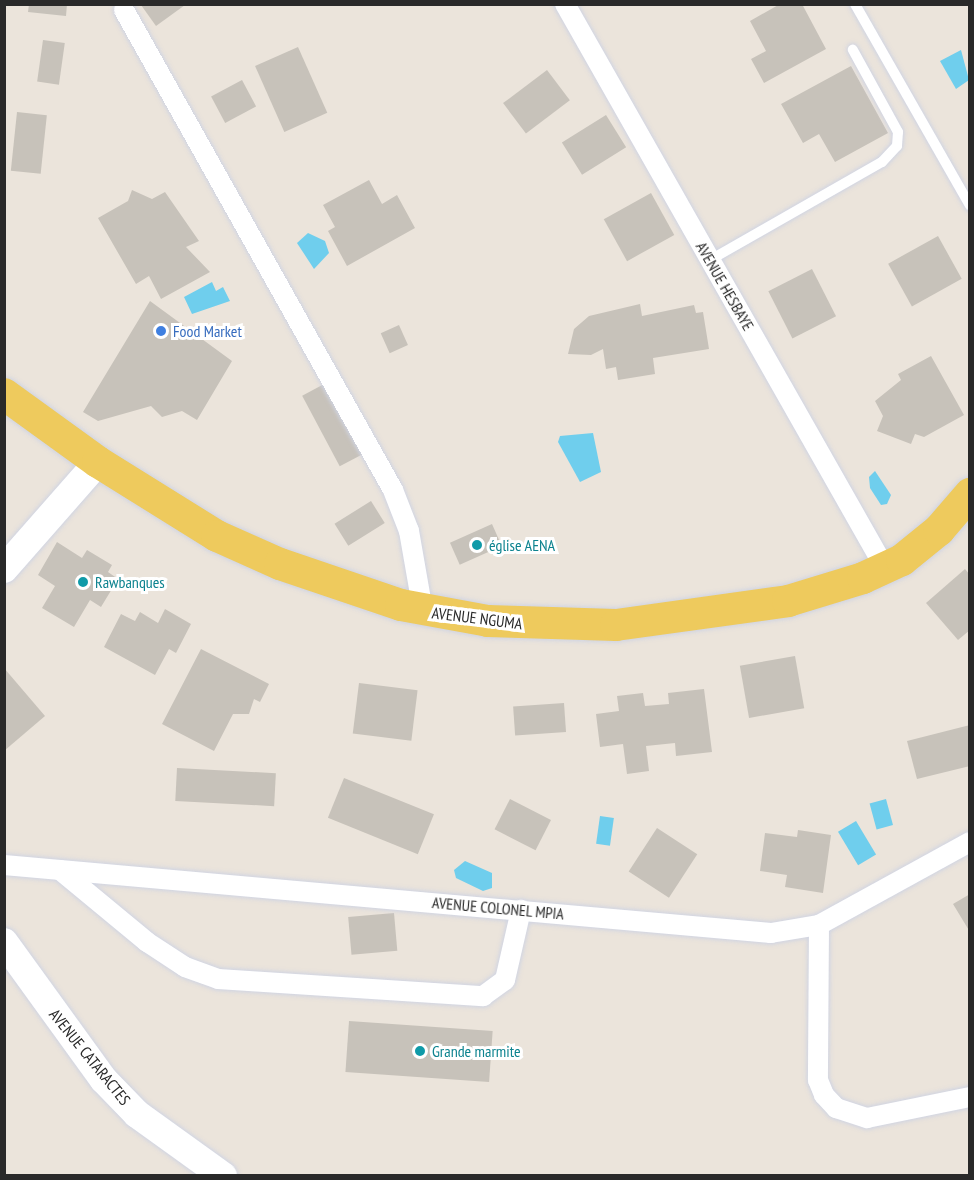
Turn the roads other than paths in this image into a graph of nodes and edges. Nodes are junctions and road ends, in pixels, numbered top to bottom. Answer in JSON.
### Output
{"nodes":[{"id":1,"x":565,"y":4,"type":"edge"},
{"id":2,"x":855,"y":4,"type":"edge"},
{"id":3,"x":124,"y":10,"type":"dead end"},
{"id":4,"x":853,"y":50,"type":"dead end"},
{"id":5,"x":969,"y":206,"type":"edge"},
{"id":6,"x":710,"y":260,"type":"junction"},
{"id":7,"x":4,"y":394,"type":"edge"},
{"id":8,"x":98,"y":462,"type":"junction"},
{"id":9,"x":969,"y":494,"type":"edge"},
{"id":10,"x":4,"y":568,"type":"edge"},
{"id":11,"x":885,"y":568,"type":"junction"},
{"id":12,"x":423,"y":611,"type":"junction"},
{"id":13,"x":969,"y":842,"type":"edge"},
{"id":14,"x":4,"y":865,"type":"edge"},
{"id":15,"x":60,"y":870,"type":"junction"},
{"id":16,"x":521,"y":910,"type":"junction"},
{"id":17,"x":819,"y":925,"type":"junction"},
{"id":18,"x":4,"y":942,"type":"edge"},
{"id":19,"x":969,"y":1097,"type":"edge"},
{"id":20,"x":223,"y":1176,"type":"edge"}],
"edges":[{"from":1,"to":6,"type":"street","name":"AVENUE HESBAYE"},
{"from":2,"to":5,"type":"lane"},
{"from":3,"to":12,"type":"street"},
{"from":4,"to":6,"type":"lane"},
{"from":6,"to":11,"type":"street","name":"AVENUE HESBAYE"},
{"from":7,"to":8,"type":"main road","name":"AVENUE NGUMA"},
{"from":8,"to":10,"type":"street"},
{"from":8,"to":12,"type":"main road","name":"AVENUE NGUMA"},
{"from":9,"to":11,"type":"main road","name":"AVENUE NGUMA"},
{"from":11,"to":12,"type":"main road","name":"AVENUE NGUMA"},
{"from":13,"to":17,"type":"street","name":"AVENUE COLONEL MPIA"},
{"from":14,"to":15,"type":"street","name":"AVENUE COLONEL MPIA"},
{"from":15,"to":16,"type":"street","name":"AVENUE COLONEL MPIA"},
{"from":15,"to":16,"type":"street"},
{"from":16,"to":17,"type":"street","name":"AVENUE COLONEL MPIA"},
{"from":17,"to":19,"type":"street"},
{"from":18,"to":20,"type":"street","name":"AVENUE CATARACTES"}]}
